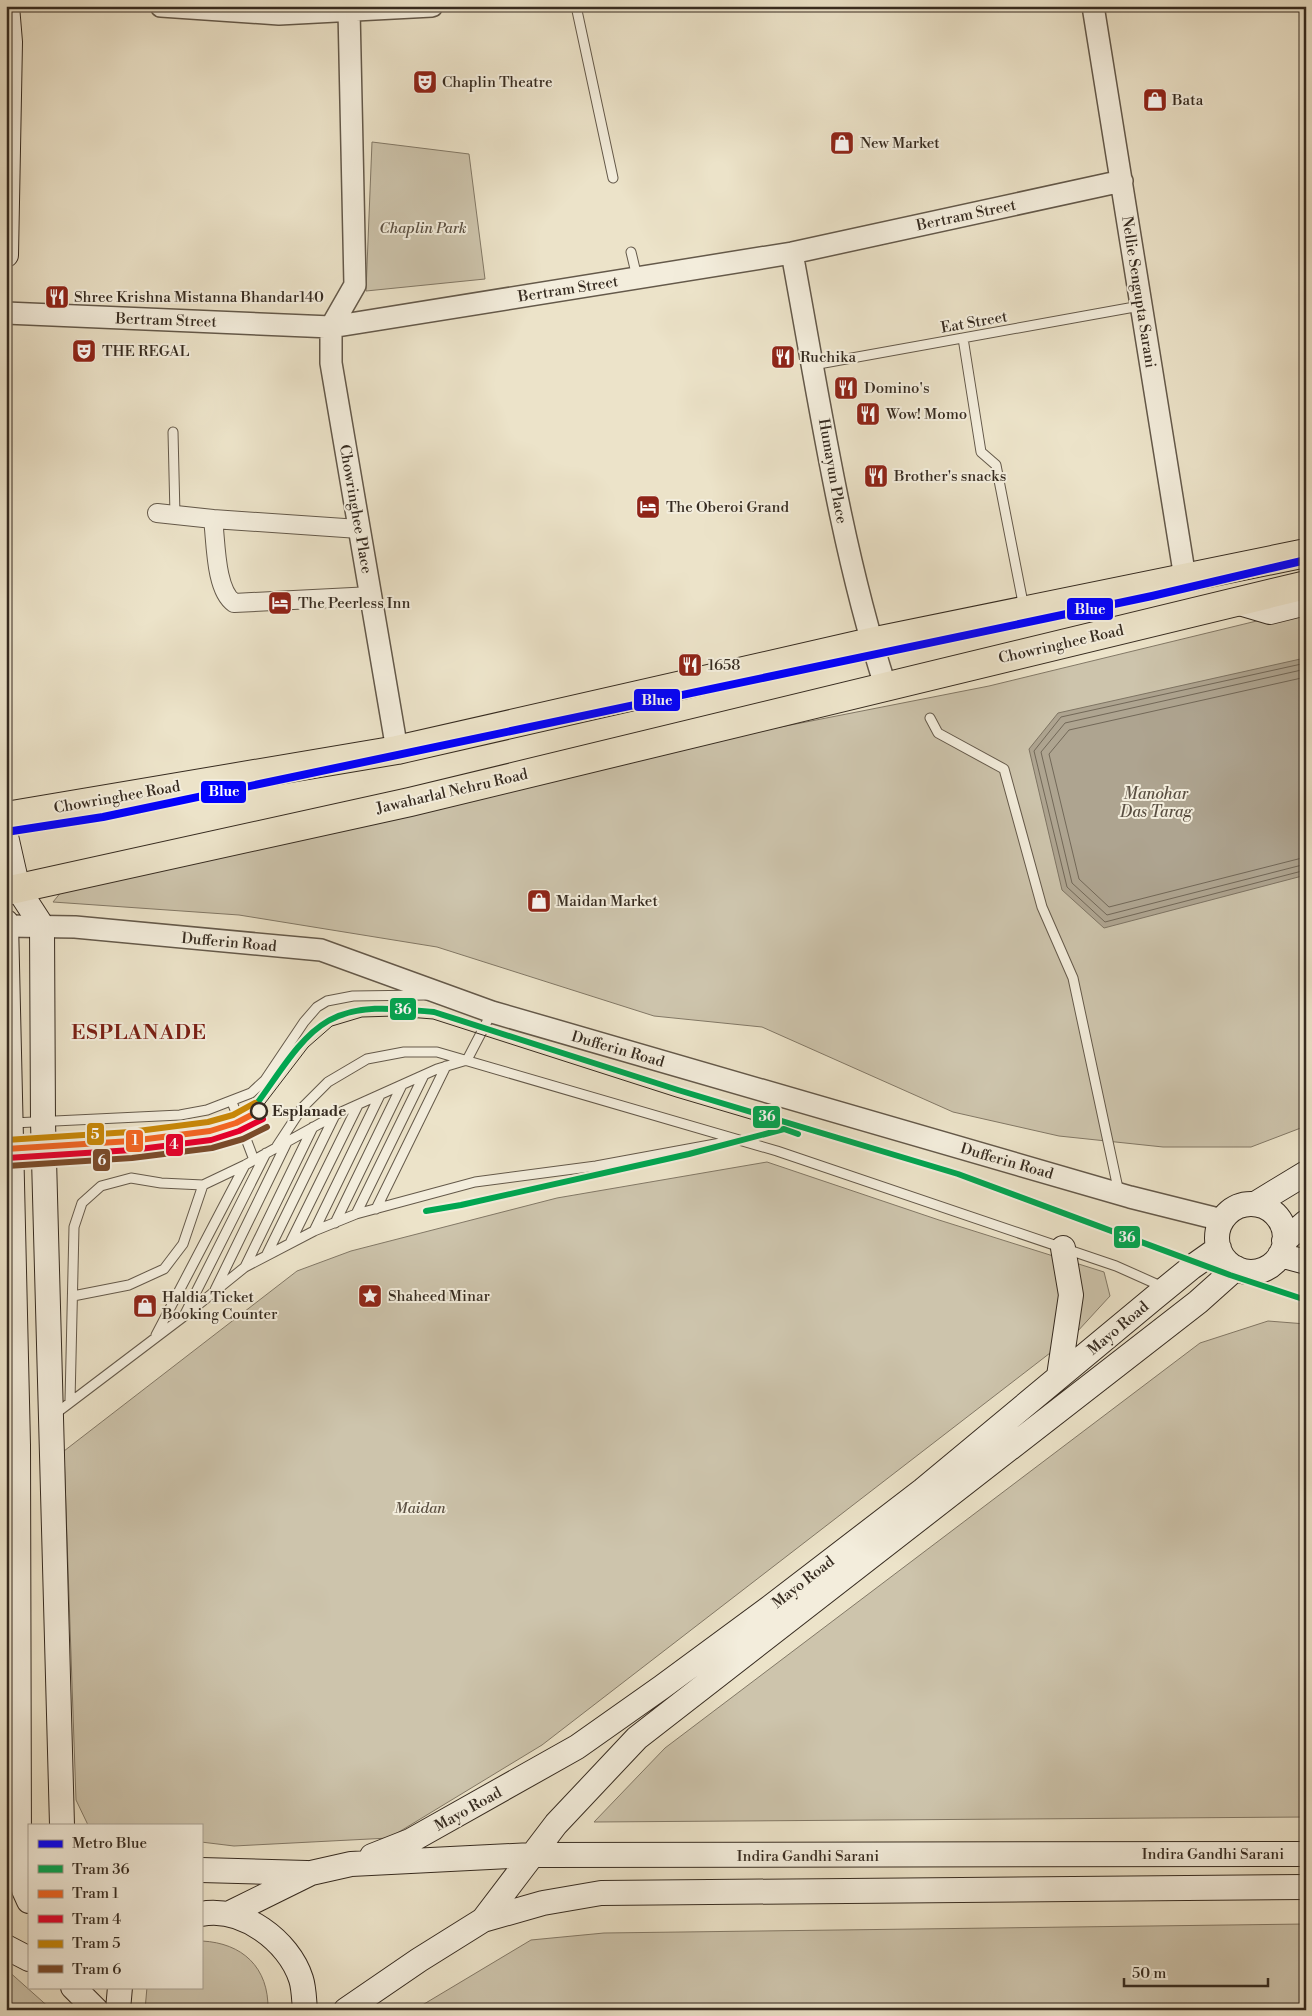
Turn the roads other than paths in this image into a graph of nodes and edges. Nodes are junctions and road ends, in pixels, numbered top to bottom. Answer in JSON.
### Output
{"nodes":[{"id":1,"x":7,"y":6,"type":"edge"},
{"id":2,"x":161,"y":6,"type":"edge"},
{"id":3,"x":432,"y":6,"type":"edge"},
{"id":4,"x":576,"y":6,"type":"edge"},
{"id":5,"x":1093,"y":6,"type":"edge"},
{"id":6,"x":278,"y":10,"type":"edge"},
{"id":7,"x":349,"y":10,"type":"junction"},
{"id":8,"x":7,"y":124,"type":"edge"},
{"id":9,"x":613,"y":178,"type":"dead end"},
{"id":10,"x":1122,"y":181,"type":"junction"},
{"id":11,"x":631,"y":252,"type":"dead end"},
{"id":12,"x":792,"y":253,"type":"junction"},
{"id":13,"x":6,"y":255,"type":"edge"},
{"id":14,"x":637,"y":278,"type":"junction"},
{"id":15,"x":1140,"y":306,"type":"junction"},
{"id":16,"x":6,"y":313,"type":"edge"},
{"id":17,"x":331,"y":327,"type":"junction"},
{"id":18,"x":962,"y":338,"type":"junction"},
{"id":19,"x":813,"y":365,"type":"junction"},
{"id":20,"x":173,"y":432,"type":"dead end"},
{"id":21,"x":166,"y":514,"type":"joint"},
{"id":22,"x":213,"y":519,"type":"junction"},
{"id":23,"x":359,"y":529,"type":"junction"},
{"id":24,"x":1306,"y":540,"type":"edge"},
{"id":25,"x":1306,"y":553,"type":"edge"},
{"id":26,"x":1226,"y":570,"type":"junction"},
{"id":27,"x":1186,"y":578,"type":"junction"},
{"id":28,"x":1306,"y":585,"type":"edge"},
{"id":29,"x":372,"y":596,"type":"junction"},
{"id":30,"x":1236,"y":602,"type":"junction"},
{"id":31,"x":1306,"y":604,"type":"edge"},
{"id":32,"x":1024,"y":611,"type":"junction"},
{"id":33,"x":871,"y":642,"type":"junction"},
{"id":34,"x":885,"y":686,"type":"junction"},
{"id":35,"x":930,"y":718,"type":"dead end"},
{"id":36,"x":398,"y":750,"type":"junction"},
{"id":37,"x":6,"y":816,"type":"edge"},
{"id":38,"x":6,"y":836,"type":"edge"},
{"id":39,"x":12,"y":890,"type":"edge"},
{"id":40,"x":7,"y":924,"type":"edge"},
{"id":41,"x":42,"y":926,"type":"junction"},
{"id":42,"x":441,"y":994,"type":"junction"},
{"id":43,"x":492,"y":1012,"type":"junction"},
{"id":44,"x":467,"y":1060,"type":"junction"},
{"id":45,"x":446,"y":1066,"type":"junction"},
{"id":46,"x":424,"y":1075,"type":"junction"},
{"id":47,"x":402,"y":1085,"type":"junction"},
{"id":48,"x":380,"y":1095,"type":"junction"},
{"id":49,"x":232,"y":1102,"type":"junction"},
{"id":50,"x":358,"y":1104,"type":"junction"},
{"id":51,"x":336,"y":1115,"type":"junction"},
{"id":52,"x":43,"y":1122,"type":"junction"},
{"id":53,"x":11,"y":1123,"type":"junction"},
{"id":54,"x":313,"y":1127,"type":"junction"},
{"id":55,"x":288,"y":1140,"type":"junction"},
{"id":56,"x":740,"y":1140,"type":"junction"},
{"id":57,"x":277,"y":1146,"type":"junction"},
{"id":58,"x":266,"y":1153,"type":"junction"},
{"id":59,"x":254,"y":1160,"type":"junction"},
{"id":60,"x":245,"y":1165,"type":"junction"},
{"id":61,"x":1306,"y":1173,"type":"edge"},
{"id":62,"x":203,"y":1185,"type":"junction"},
{"id":63,"x":1120,"y":1194,"type":"junction"},
{"id":64,"x":1254,"y":1204,"type":"junction"},
{"id":65,"x":376,"y":1208,"type":"junction"},
{"id":66,"x":356,"y":1214,"type":"junction"},
{"id":67,"x":1222,"y":1220,"type":"junction"},
{"id":68,"x":1306,"y":1222,"type":"edge"},
{"id":69,"x":335,"y":1223,"type":"junction"},
{"id":70,"x":314,"y":1231,"type":"junction"},
{"id":71,"x":291,"y":1241,"type":"junction"},
{"id":72,"x":1063,"y":1248,"type":"junction"},
{"id":73,"x":1219,"y":1248,"type":"junction"},
{"id":74,"x":1282,"y":1248,"type":"junction"},
{"id":75,"x":267,"y":1254,"type":"junction"},
{"id":76,"x":1306,"y":1262,"type":"edge"},
{"id":77,"x":245,"y":1267,"type":"junction"},
{"id":78,"x":1236,"y":1268,"type":"junction"},
{"id":79,"x":1166,"y":1288,"type":"junction"},
{"id":80,"x":214,"y":1292,"type":"junction"},
{"id":81,"x":72,"y":1296,"type":"junction"},
{"id":82,"x":183,"y":1317,"type":"junction"},
{"id":83,"x":155,"y":1338,"type":"junction"},
{"id":84,"x":1059,"y":1376,"type":"junction"},
{"id":85,"x":70,"y":1401,"type":"junction"},
{"id":86,"x":17,"y":1412,"type":"junction"},
{"id":87,"x":52,"y":1417,"type":"junction"},
{"id":88,"x":62,"y":1824,"type":"edge"},
{"id":89,"x":1306,"y":1854,"type":"edge"},
{"id":90,"x":532,"y":1855,"type":"junction"},
{"id":91,"x":18,"y":1856,"type":"edge"},
{"id":92,"x":351,"y":1864,"type":"junction"},
{"id":93,"x":202,"y":1870,"type":"edge"},
{"id":94,"x":311,"y":1873,"type":"junction"},
{"id":95,"x":1306,"y":1886,"type":"edge"},
{"id":96,"x":28,"y":1899,"type":"edge"},
{"id":97,"x":209,"y":1913,"type":"edge"},
{"id":98,"x":483,"y":1920,"type":"junction"},
{"id":99,"x":6,"y":1947,"type":"edge"},
{"id":100,"x":28,"y":1959,"type":"edge"},
{"id":101,"x":74,"y":1988,"type":"edge"},
{"id":102,"x":120,"y":1988,"type":"edge"},
{"id":103,"x":96,"y":2010,"type":"edge"},
{"id":104,"x":118,"y":2010,"type":"edge"},
{"id":105,"x":305,"y":2010,"type":"edge"},
{"id":106,"x":346,"y":2010,"type":"edge"}],
"edges":[{"from":1,"to":8,"type":"main road"},
{"from":2,"to":6,"type":"street"},
{"from":3,"to":7,"type":"street"},
{"from":4,"to":9,"type":"lane"},
{"from":5,"to":10,"type":"street","name":"Nellie Sengupta Sarani"},
{"from":6,"to":7,"type":"street"},
{"from":7,"to":17,"type":"street"},
{"from":8,"to":13,"type":"main road"},
{"from":10,"to":12,"type":"street","name":"Bertram Street"},
{"from":10,"to":15,"type":"street","name":"Nellie Sengupta Sarani"},
{"from":11,"to":14,"type":"lane"},
{"from":12,"to":14,"type":"street","name":"Bertram Street"},
{"from":12,"to":19,"type":"street","name":"Humayun Place"},
{"from":14,"to":17,"type":"street","name":"Bertram Street"},
{"from":15,"to":18,"type":"lane","name":"Eat Street"},
{"from":15,"to":27,"type":"street","name":"Nellie Sengupta Sarani"},
{"from":16,"to":17,"type":"street","name":"Bertram Street"},
{"from":17,"to":23,"type":"street","name":"Chowringhee Place"},
{"from":18,"to":19,"type":"lane","name":"Eat Street"},
{"from":18,"to":32,"type":"lane"},
{"from":19,"to":33,"type":"street","name":"Humayun Place"},
{"from":20,"to":21,"type":"lane"},
{"from":21,"to":22,"type":"street"},
{"from":22,"to":23,"type":"street"},
{"from":22,"to":29,"type":"street"},
{"from":23,"to":29,"type":"street","name":"Chowringhee Place"},
{"from":24,"to":26,"type":"main road"},
{"from":25,"to":26,"type":"main road","name":"Chowringhee Road"},
{"from":26,"to":27,"type":"main road","name":"Chowringhee Road"},
{"from":27,"to":32,"type":"main road","name":"Chowringhee Road"},
{"from":28,"to":30,"type":"main road","name":"Chowringhee Road"},
{"from":29,"to":36,"type":"street","name":"Chowringhee Place"},
{"from":30,"to":31,"type":"main road"},
{"from":30,"to":34,"type":"main road","name":"Chowringhee Road"},
{"from":32,"to":33,"type":"main road","name":"Chowringhee Road"},
{"from":33,"to":34,"type":"street","name":"Humayun Place"},
{"from":33,"to":36,"type":"main road","name":"Chowringhee Road"},
{"from":34,"to":39,"type":"main road","name":"Jawaharlal Nehru Road"},
{"from":35,"to":63,"type":"lane"},
{"from":36,"to":37,"type":"main road","name":"Chowringhee Road"},
{"from":38,"to":39,"type":"main road"},
{"from":39,"to":41,"type":"main road"},
{"from":40,"to":41,"type":"street","name":"Dufferin Road"},
{"from":40,"to":53,"type":"main road"},
{"from":41,"to":42,"type":"street","name":"Dufferin Road"},
{"from":41,"to":52,"type":"main road"},
{"from":42,"to":43,"type":"street","name":"Dufferin Road"},
{"from":42,"to":49,"type":"lane"},
{"from":43,"to":44,"type":"lane"},
{"from":43,"to":63,"type":"street","name":"Dufferin Road"},
{"from":44,"to":45,"type":"lane"},
{"from":44,"to":56,"type":"lane"},
{"from":44,"to":57,"type":"lane"},
{"from":45,"to":46,"type":"lane"},
{"from":45,"to":65,"type":"lane"},
{"from":46,"to":47,"type":"lane"},
{"from":46,"to":66,"type":"lane"},
{"from":47,"to":48,"type":"lane"},
{"from":47,"to":69,"type":"lane"},
{"from":48,"to":50,"type":"lane"},
{"from":48,"to":70,"type":"lane"},
{"from":49,"to":52,"type":"lane"},
{"from":49,"to":59,"type":"lane"},
{"from":50,"to":51,"type":"lane"},
{"from":50,"to":71,"type":"lane"},
{"from":51,"to":54,"type":"lane"},
{"from":51,"to":75,"type":"lane"},
{"from":52,"to":53,"type":"lane"},
{"from":52,"to":87,"type":"main road"},
{"from":53,"to":86,"type":"main road"},
{"from":54,"to":55,"type":"lane"},
{"from":54,"to":77,"type":"lane"},
{"from":55,"to":57,"type":"lane"},
{"from":55,"to":80,"type":"lane"},
{"from":56,"to":65,"type":"lane"},
{"from":56,"to":72,"type":"lane"},
{"from":57,"to":58,"type":"lane"},
{"from":58,"to":59,"type":"lane"},
{"from":58,"to":82,"type":"lane"},
{"from":59,"to":60,"type":"lane"},
{"from":60,"to":62,"type":"lane"},
{"from":60,"to":83,"type":"lane"},
{"from":61,"to":64,"type":"main road"},
{"from":62,"to":81,"type":"lane"},
{"from":62,"to":81,"type":"lane"},
{"from":63,"to":67,"type":"street","name":"Dufferin Road"},
{"from":64,"to":67,"type":"main road"},
{"from":64,"to":74,"type":"main road"},
{"from":65,"to":66,"type":"lane"},
{"from":66,"to":69,"type":"lane"},
{"from":67,"to":73,"type":"main road"},
{"from":68,"to":74,"type":"main road"},
{"from":69,"to":70,"type":"lane"},
{"from":70,"to":71,"type":"lane"},
{"from":71,"to":75,"type":"lane"},
{"from":72,"to":79,"type":"lane"},
{"from":72,"to":84,"type":"main road"},
{"from":73,"to":78,"type":"main road"},
{"from":73,"to":79,"type":"main road","name":"Mayo Road"},
{"from":74,"to":76,"type":"main road"},
{"from":74,"to":78,"type":"main road"},
{"from":75,"to":77,"type":"lane"},
{"from":77,"to":80,"type":"lane"},
{"from":78,"to":90,"type":"main road","name":"Mayo Road"},
{"from":79,"to":84,"type":"main road","name":"Mayo Road"},
{"from":80,"to":82,"type":"lane"},
{"from":81,"to":85,"type":"lane"},
{"from":82,"to":83,"type":"lane"},
{"from":83,"to":85,"type":"lane"},
{"from":84,"to":92,"type":"main road","name":"Mayo Road"},
{"from":85,"to":87,"type":"lane"},
{"from":86,"to":87,"type":"main road"},
{"from":86,"to":91,"type":"main road"},
{"from":87,"to":88,"type":"main road"},
{"from":89,"to":90,"type":"main road","name":"Indira Gandhi Sarani"},
{"from":90,"to":92,"type":"main road","name":"Indira Gandhi Sarani"},
{"from":90,"to":98,"type":"main road","name":"Mayo Road"},
{"from":91,"to":96,"type":"main road"},
{"from":92,"to":94,"type":"main road","name":"Indira Gandhi Sarani"},
{"from":93,"to":94,"type":"main road"},
{"from":94,"to":97,"type":"main road"},
{"from":95,"to":98,"type":"main road"},
{"from":97,"to":105,"type":"main road"},
{"from":98,"to":106,"type":"main road"},
{"from":99,"to":100,"type":"main road"},
{"from":101,"to":103,"type":"main road"},
{"from":102,"to":104,"type":"main road"}]}
